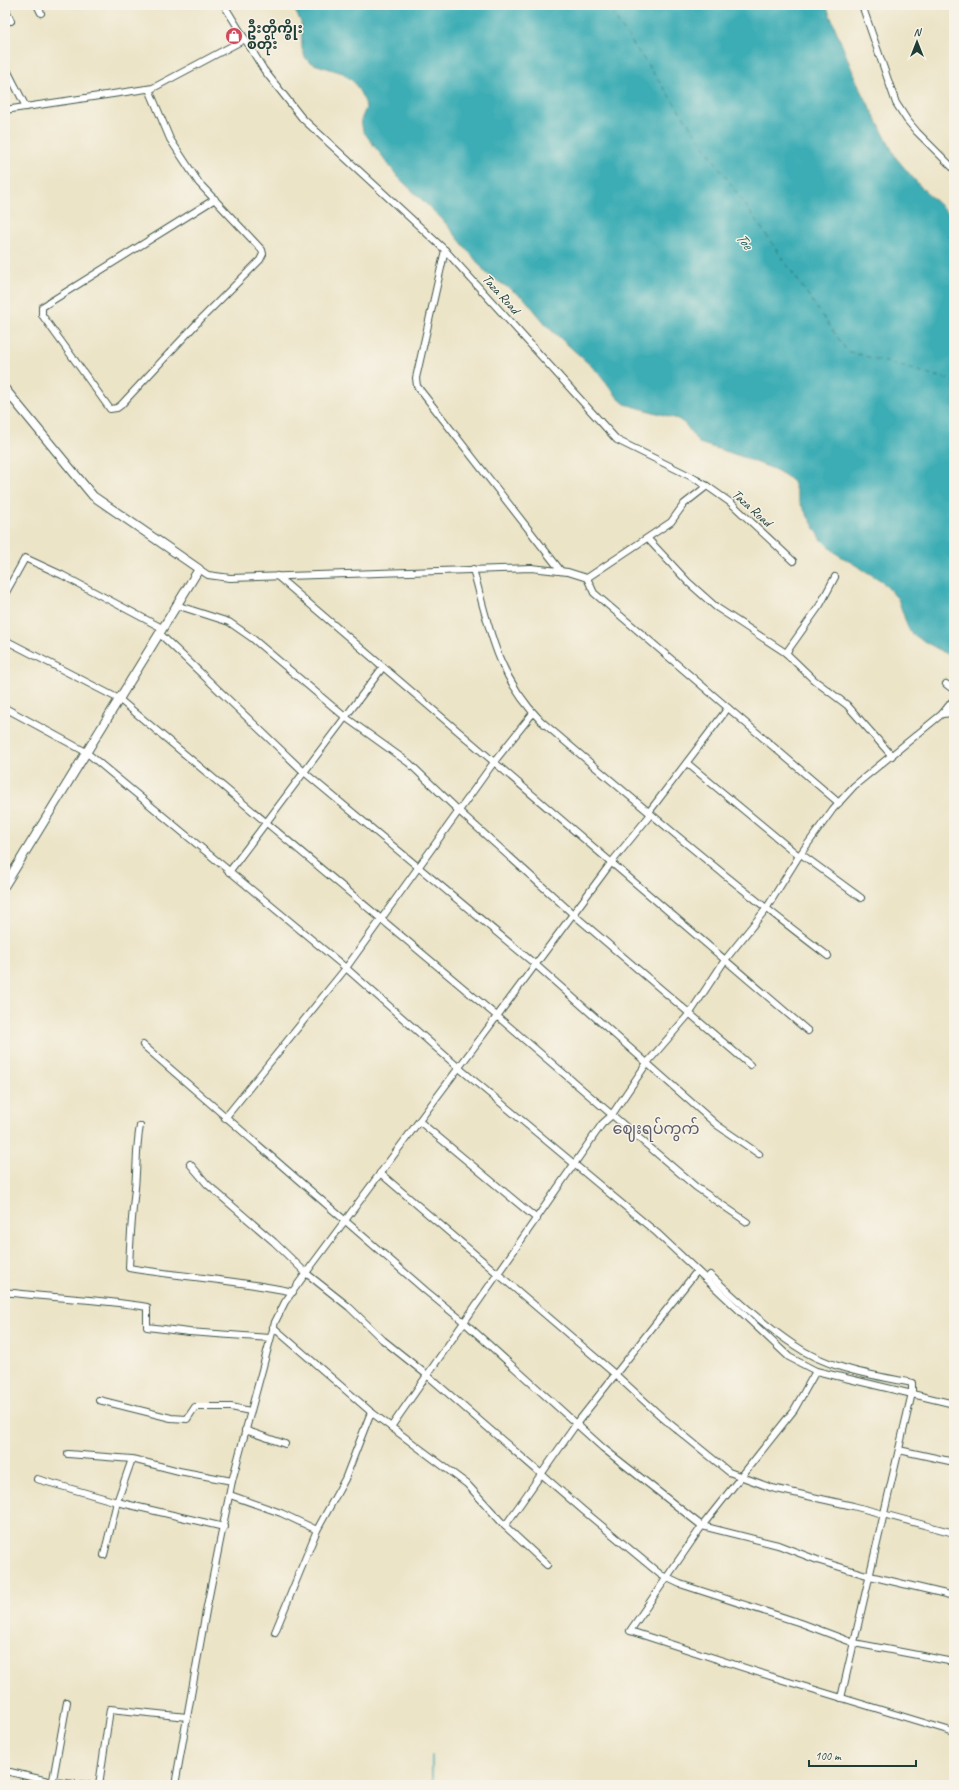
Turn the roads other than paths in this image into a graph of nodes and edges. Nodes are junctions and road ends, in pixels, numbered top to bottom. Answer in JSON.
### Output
{"nodes":[{"id":1,"x":37,"y":5,"type":"edge"},
{"id":2,"x":224,"y":5,"type":"edge"},
{"id":3,"x":862,"y":5,"type":"edge"},
{"id":4,"x":5,"y":6,"type":"edge"},
{"id":5,"x":41,"y":13,"type":"dead end"},
{"id":6,"x":12,"y":22,"type":"dead end"},
{"id":7,"x":245,"y":39,"type":"junction"},
{"id":8,"x":5,"y":66,"type":"edge"},
{"id":9,"x":149,"y":89,"type":"junction"},
{"id":10,"x":26,"y":107,"type":"junction"},
{"id":11,"x":5,"y":110,"type":"edge"},
{"id":12,"x":954,"y":169,"type":"edge"},
{"id":13,"x":215,"y":199,"type":"junction"},
{"id":14,"x":445,"y":250,"type":"junction"},
{"id":15,"x":5,"y":389,"type":"edge"},
{"id":16,"x":707,"y":486,"type":"junction"},
{"id":17,"x":648,"y":539,"type":"junction"},
{"id":18,"x":793,"y":561,"type":"dead end"},
{"id":19,"x":199,"y":569,"type":"junction"},
{"id":20,"x":473,"y":569,"type":"junction"},
{"id":21,"x":562,"y":571,"type":"junction"},
{"id":22,"x":277,"y":576,"type":"junction"},
{"id":23,"x":835,"y":577,"type":"dead end"},
{"id":24,"x":587,"y":578,"type":"junction"},
{"id":25,"x":5,"y":594,"type":"edge"},
{"id":26,"x":176,"y":605,"type":"junction"},
{"id":27,"x":161,"y":630,"type":"junction"},
{"id":28,"x":5,"y":640,"type":"edge"},
{"id":29,"x":786,"y":653,"type":"junction"},
{"id":30,"x":383,"y":667,"type":"junction"},
{"id":31,"x":946,"y":684,"type":"dead end"},
{"id":32,"x":954,"y":690,"type":"edge"},
{"id":33,"x":119,"y":699,"type":"junction"},
{"id":34,"x":954,"y":699,"type":"edge"},
{"id":35,"x":5,"y":708,"type":"edge"},
{"id":36,"x":728,"y":708,"type":"junction"},
{"id":37,"x":532,"y":713,"type":"junction"},
{"id":38,"x":954,"y":713,"type":"edge"},
{"id":39,"x":942,"y":714,"type":"junction"},
{"id":40,"x":345,"y":718,"type":"junction"},
{"id":41,"x":86,"y":752,"type":"junction"},
{"id":42,"x":892,"y":756,"type":"junction"},
{"id":43,"x":494,"y":762,"type":"junction"},
{"id":44,"x":687,"y":763,"type":"junction"},
{"id":45,"x":304,"y":772,"type":"junction"},
{"id":46,"x":839,"y":803,"type":"junction"},
{"id":47,"x":459,"y":812,"type":"junction"},
{"id":48,"x":651,"y":814,"type":"junction"},
{"id":49,"x":267,"y":822,"type":"junction"},
{"id":50,"x":800,"y":855,"type":"junction"},
{"id":51,"x":611,"y":863,"type":"junction"},
{"id":52,"x":418,"y":867,"type":"junction"},
{"id":53,"x":229,"y":872,"type":"junction"},
{"id":54,"x":5,"y":885,"type":"edge"},
{"id":55,"x":862,"y":898,"type":"dead end"},
{"id":56,"x":766,"y":909,"type":"junction"},
{"id":57,"x":574,"y":914,"type":"junction"},
{"id":58,"x":381,"y":918,"type":"junction"},
{"id":59,"x":828,"y":956,"type":"dead end"},
{"id":60,"x":725,"y":960,"type":"junction"},
{"id":61,"x":536,"y":965,"type":"junction"},
{"id":62,"x":346,"y":968,"type":"junction"},
{"id":63,"x":690,"y":1013,"type":"junction"},
{"id":64,"x":498,"y":1017,"type":"junction"},
{"id":65,"x":808,"y":1031,"type":"dead end"},
{"id":66,"x":143,"y":1045,"type":"dead end"},
{"id":67,"x":647,"y":1063,"type":"junction"},
{"id":68,"x":750,"y":1066,"type":"dead end"},
{"id":69,"x":459,"y":1068,"type":"junction"},
{"id":70,"x":610,"y":1116,"type":"junction"},
{"id":71,"x":225,"y":1118,"type":"junction"},
{"id":72,"x":419,"y":1121,"type":"junction"},
{"id":73,"x":140,"y":1126,"type":"dead end"},
{"id":74,"x":759,"y":1154,"type":"dead end"},
{"id":75,"x":190,"y":1164,"type":"dead end"},
{"id":76,"x":574,"y":1164,"type":"junction"},
{"id":77,"x":380,"y":1174,"type":"junction"},
{"id":78,"x":537,"y":1219,"type":"junction"},
{"id":79,"x":346,"y":1220,"type":"junction"},
{"id":80,"x":747,"y":1222,"type":"dead end"},
{"id":81,"x":697,"y":1271,"type":"junction"},
{"id":82,"x":306,"y":1273,"type":"junction"},
{"id":83,"x":498,"y":1274,"type":"junction"},
{"id":84,"x":706,"y":1279,"type":"junction"},
{"id":85,"x":5,"y":1292,"type":"edge"},
{"id":86,"x":293,"y":1292,"type":"junction"},
{"id":87,"x":464,"y":1322,"type":"junction"},
{"id":88,"x":273,"y":1327,"type":"junction"},
{"id":89,"x":270,"y":1338,"type":"junction"},
{"id":90,"x":816,"y":1371,"type":"junction"},
{"id":91,"x":427,"y":1375,"type":"junction"},
{"id":92,"x":616,"y":1375,"type":"junction"},
{"id":93,"x":912,"y":1393,"type":"junction"},
{"id":94,"x":99,"y":1400,"type":"dead end"},
{"id":95,"x":954,"y":1404,"type":"edge"},
{"id":96,"x":250,"y":1411,"type":"junction"},
{"id":97,"x":372,"y":1412,"type":"junction"},
{"id":98,"x":577,"y":1423,"type":"junction"},
{"id":99,"x":391,"y":1427,"type":"junction"},
{"id":100,"x":244,"y":1430,"type":"junction"},
{"id":101,"x":285,"y":1444,"type":"dead end"},
{"id":102,"x":899,"y":1450,"type":"junction"},
{"id":103,"x":68,"y":1454,"type":"dead end"},
{"id":104,"x":132,"y":1459,"type":"junction"},
{"id":105,"x":954,"y":1462,"type":"edge"},
{"id":106,"x":542,"y":1475,"type":"junction"},
{"id":107,"x":742,"y":1478,"type":"junction"},
{"id":108,"x":37,"y":1479,"type":"dead end"},
{"id":109,"x":232,"y":1481,"type":"junction"},
{"id":110,"x":230,"y":1495,"type":"junction"},
{"id":111,"x":118,"y":1502,"type":"junction"},
{"id":112,"x":884,"y":1514,"type":"junction"},
{"id":113,"x":505,"y":1526,"type":"junction"},
{"id":114,"x":702,"y":1526,"type":"junction"},
{"id":115,"x":224,"y":1527,"type":"junction"},
{"id":116,"x":317,"y":1530,"type":"junction"},
{"id":117,"x":954,"y":1533,"type":"edge"},
{"id":118,"x":104,"y":1555,"type":"dead end"},
{"id":119,"x":547,"y":1565,"type":"dead end"},
{"id":120,"x":870,"y":1576,"type":"junction"},
{"id":121,"x":666,"y":1577,"type":"junction"},
{"id":122,"x":954,"y":1596,"type":"edge"},
{"id":123,"x":275,"y":1632,"type":"dead end"},
{"id":124,"x":854,"y":1642,"type":"junction"},
{"id":125,"x":954,"y":1662,"type":"edge"},
{"id":126,"x":840,"y":1698,"type":"junction"},
{"id":127,"x":67,"y":1702,"type":"dead end"},
{"id":128,"x":187,"y":1717,"type":"junction"},
{"id":129,"x":954,"y":1732,"type":"edge"},
{"id":130,"x":10,"y":1772,"type":"dead end"},
{"id":131,"x":52,"y":1783,"type":"edge"},
{"id":132,"x":88,"y":1785,"type":"edge"},
{"id":133,"x":99,"y":1785,"type":"edge"},
{"id":134,"x":176,"y":1785,"type":"edge"}],
"edges":[{"from":1,"to":5,"type":"street"},
{"from":2,"to":7,"type":"street","name":"Taza Road"},
{"from":3,"to":12,"type":"street"},
{"from":4,"to":6,"type":"street"},
{"from":7,"to":9,"type":"street"},
{"from":7,"to":14,"type":"street","name":"Taza Road"},
{"from":8,"to":10,"type":"street"},
{"from":9,"to":10,"type":"street"},
{"from":9,"to":13,"type":"street"},
{"from":10,"to":11,"type":"street"},
{"from":13,"to":13,"type":"street"},
{"from":14,"to":16,"type":"street","name":"Taza Road"},
{"from":14,"to":21,"type":"street"},
{"from":15,"to":19,"type":"street"},
{"from":16,"to":17,"type":"street"},
{"from":16,"to":18,"type":"street","name":"Taza Road"},
{"from":17,"to":24,"type":"street"},
{"from":17,"to":29,"type":"street"},
{"from":19,"to":22,"type":"street"},
{"from":19,"to":26,"type":"street"},
{"from":20,"to":21,"type":"street"},
{"from":20,"to":22,"type":"street"},
{"from":20,"to":37,"type":"street"},
{"from":21,"to":24,"type":"street"},
{"from":22,"to":30,"type":"street"},
{"from":23,"to":29,"type":"street"},
{"from":24,"to":36,"type":"street"},
{"from":25,"to":27,"type":"street"},
{"from":26,"to":27,"type":"street"},
{"from":26,"to":40,"type":"street"},
{"from":27,"to":33,"type":"street"},
{"from":27,"to":45,"type":"street"},
{"from":28,"to":33,"type":"street"},
{"from":29,"to":42,"type":"street"},
{"from":30,"to":40,"type":"street"},
{"from":30,"to":43,"type":"street"},
{"from":31,"to":32,"type":"street"},
{"from":33,"to":41,"type":"street"},
{"from":33,"to":49,"type":"street"},
{"from":34,"to":39,"type":"street"},
{"from":35,"to":41,"type":"street"},
{"from":36,"to":44,"type":"street"},
{"from":36,"to":46,"type":"street"},
{"from":37,"to":43,"type":"street"},
{"from":37,"to":48,"type":"street"},
{"from":38,"to":39,"type":"street"},
{"from":39,"to":42,"type":"street"},
{"from":40,"to":45,"type":"street"},
{"from":40,"to":47,"type":"street"},
{"from":41,"to":53,"type":"street"},
{"from":41,"to":54,"type":"street"},
{"from":42,"to":46,"type":"street"},
{"from":43,"to":47,"type":"street"},
{"from":43,"to":51,"type":"street"},
{"from":44,"to":48,"type":"street"},
{"from":44,"to":50,"type":"street"},
{"from":45,"to":49,"type":"street"},
{"from":45,"to":52,"type":"street"},
{"from":46,"to":50,"type":"street"},
{"from":47,"to":52,"type":"street"},
{"from":47,"to":57,"type":"street"},
{"from":48,"to":51,"type":"street"},
{"from":48,"to":56,"type":"street"},
{"from":49,"to":53,"type":"street"},
{"from":49,"to":58,"type":"street"},
{"from":50,"to":55,"type":"street"},
{"from":50,"to":56,"type":"street"},
{"from":51,"to":57,"type":"street"},
{"from":51,"to":60,"type":"street"},
{"from":52,"to":58,"type":"street"},
{"from":52,"to":61,"type":"street"},
{"from":53,"to":62,"type":"street"},
{"from":56,"to":59,"type":"street"},
{"from":56,"to":60,"type":"street"},
{"from":57,"to":61,"type":"street"},
{"from":57,"to":63,"type":"street"},
{"from":58,"to":62,"type":"street"},
{"from":58,"to":64,"type":"street"},
{"from":60,"to":63,"type":"street"},
{"from":60,"to":65,"type":"street"},
{"from":61,"to":64,"type":"street"},
{"from":61,"to":67,"type":"street"},
{"from":62,"to":69,"type":"street"},
{"from":62,"to":71,"type":"street"},
{"from":63,"to":67,"type":"street"},
{"from":63,"to":68,"type":"street"},
{"from":64,"to":69,"type":"street"},
{"from":64,"to":70,"type":"street"},
{"from":66,"to":71,"type":"street"},
{"from":67,"to":70,"type":"street"},
{"from":67,"to":74,"type":"street"},
{"from":69,"to":72,"type":"street"},
{"from":69,"to":76,"type":"street"},
{"from":70,"to":76,"type":"street"},
{"from":70,"to":80,"type":"street"},
{"from":71,"to":79,"type":"street"},
{"from":72,"to":77,"type":"street"},
{"from":72,"to":78,"type":"street"},
{"from":73,"to":86,"type":"street"},
{"from":75,"to":82,"type":"street"},
{"from":76,"to":78,"type":"street"},
{"from":76,"to":81,"type":"street"},
{"from":77,"to":79,"type":"street"},
{"from":77,"to":83,"type":"street"},
{"from":78,"to":83,"type":"street"},
{"from":79,"to":82,"type":"street"},
{"from":79,"to":87,"type":"street"},
{"from":81,"to":84,"type":"street"},
{"from":81,"to":92,"type":"street"},
{"from":82,"to":86,"type":"street"},
{"from":82,"to":91,"type":"street"},
{"from":83,"to":87,"type":"street"},
{"from":83,"to":92,"type":"street"},
{"from":84,"to":90,"type":"street"},
{"from":84,"to":93,"type":"street"},
{"from":85,"to":89,"type":"street"},
{"from":86,"to":88,"type":"street"},
{"from":87,"to":91,"type":"street"},
{"from":87,"to":98,"type":"street"},
{"from":88,"to":89,"type":"street"},
{"from":88,"to":97,"type":"street"},
{"from":89,"to":96,"type":"street"},
{"from":90,"to":93,"type":"street"},
{"from":90,"to":107,"type":"street"},
{"from":91,"to":99,"type":"street"},
{"from":91,"to":106,"type":"street"},
{"from":92,"to":98,"type":"street"},
{"from":92,"to":107,"type":"street"},
{"from":93,"to":95,"type":"street"},
{"from":93,"to":102,"type":"street"},
{"from":94,"to":96,"type":"street"},
{"from":96,"to":100,"type":"street"},
{"from":97,"to":99,"type":"street"},
{"from":97,"to":116,"type":"street"},
{"from":98,"to":106,"type":"street"},
{"from":98,"to":114,"type":"street"},
{"from":99,"to":113,"type":"street"},
{"from":100,"to":101,"type":"street"},
{"from":100,"to":109,"type":"street"},
{"from":102,"to":105,"type":"street"},
{"from":102,"to":112,"type":"street"},
{"from":103,"to":104,"type":"street"},
{"from":104,"to":109,"type":"street"},
{"from":104,"to":111,"type":"street"},
{"from":106,"to":113,"type":"street"},
{"from":106,"to":121,"type":"street"},
{"from":107,"to":112,"type":"street"},
{"from":107,"to":114,"type":"street"},
{"from":108,"to":111,"type":"street"},
{"from":109,"to":110,"type":"street"},
{"from":110,"to":115,"type":"street"},
{"from":110,"to":116,"type":"street"},
{"from":111,"to":115,"type":"street"},
{"from":111,"to":118,"type":"street"},
{"from":112,"to":117,"type":"street"},
{"from":112,"to":120,"type":"street"},
{"from":113,"to":119,"type":"street"},
{"from":114,"to":120,"type":"street"},
{"from":114,"to":121,"type":"street"},
{"from":115,"to":128,"type":"street"},
{"from":116,"to":123,"type":"street"},
{"from":120,"to":122,"type":"street"},
{"from":120,"to":124,"type":"street"},
{"from":121,"to":124,"type":"street"},
{"from":121,"to":126,"type":"street"},
{"from":124,"to":125,"type":"street"},
{"from":124,"to":126,"type":"street"},
{"from":126,"to":129,"type":"street"},
{"from":127,"to":131,"type":"street"},
{"from":128,"to":133,"type":"street"},
{"from":128,"to":134,"type":"street"},
{"from":130,"to":131,"type":"street"},
{"from":131,"to":132,"type":"street"}]}
